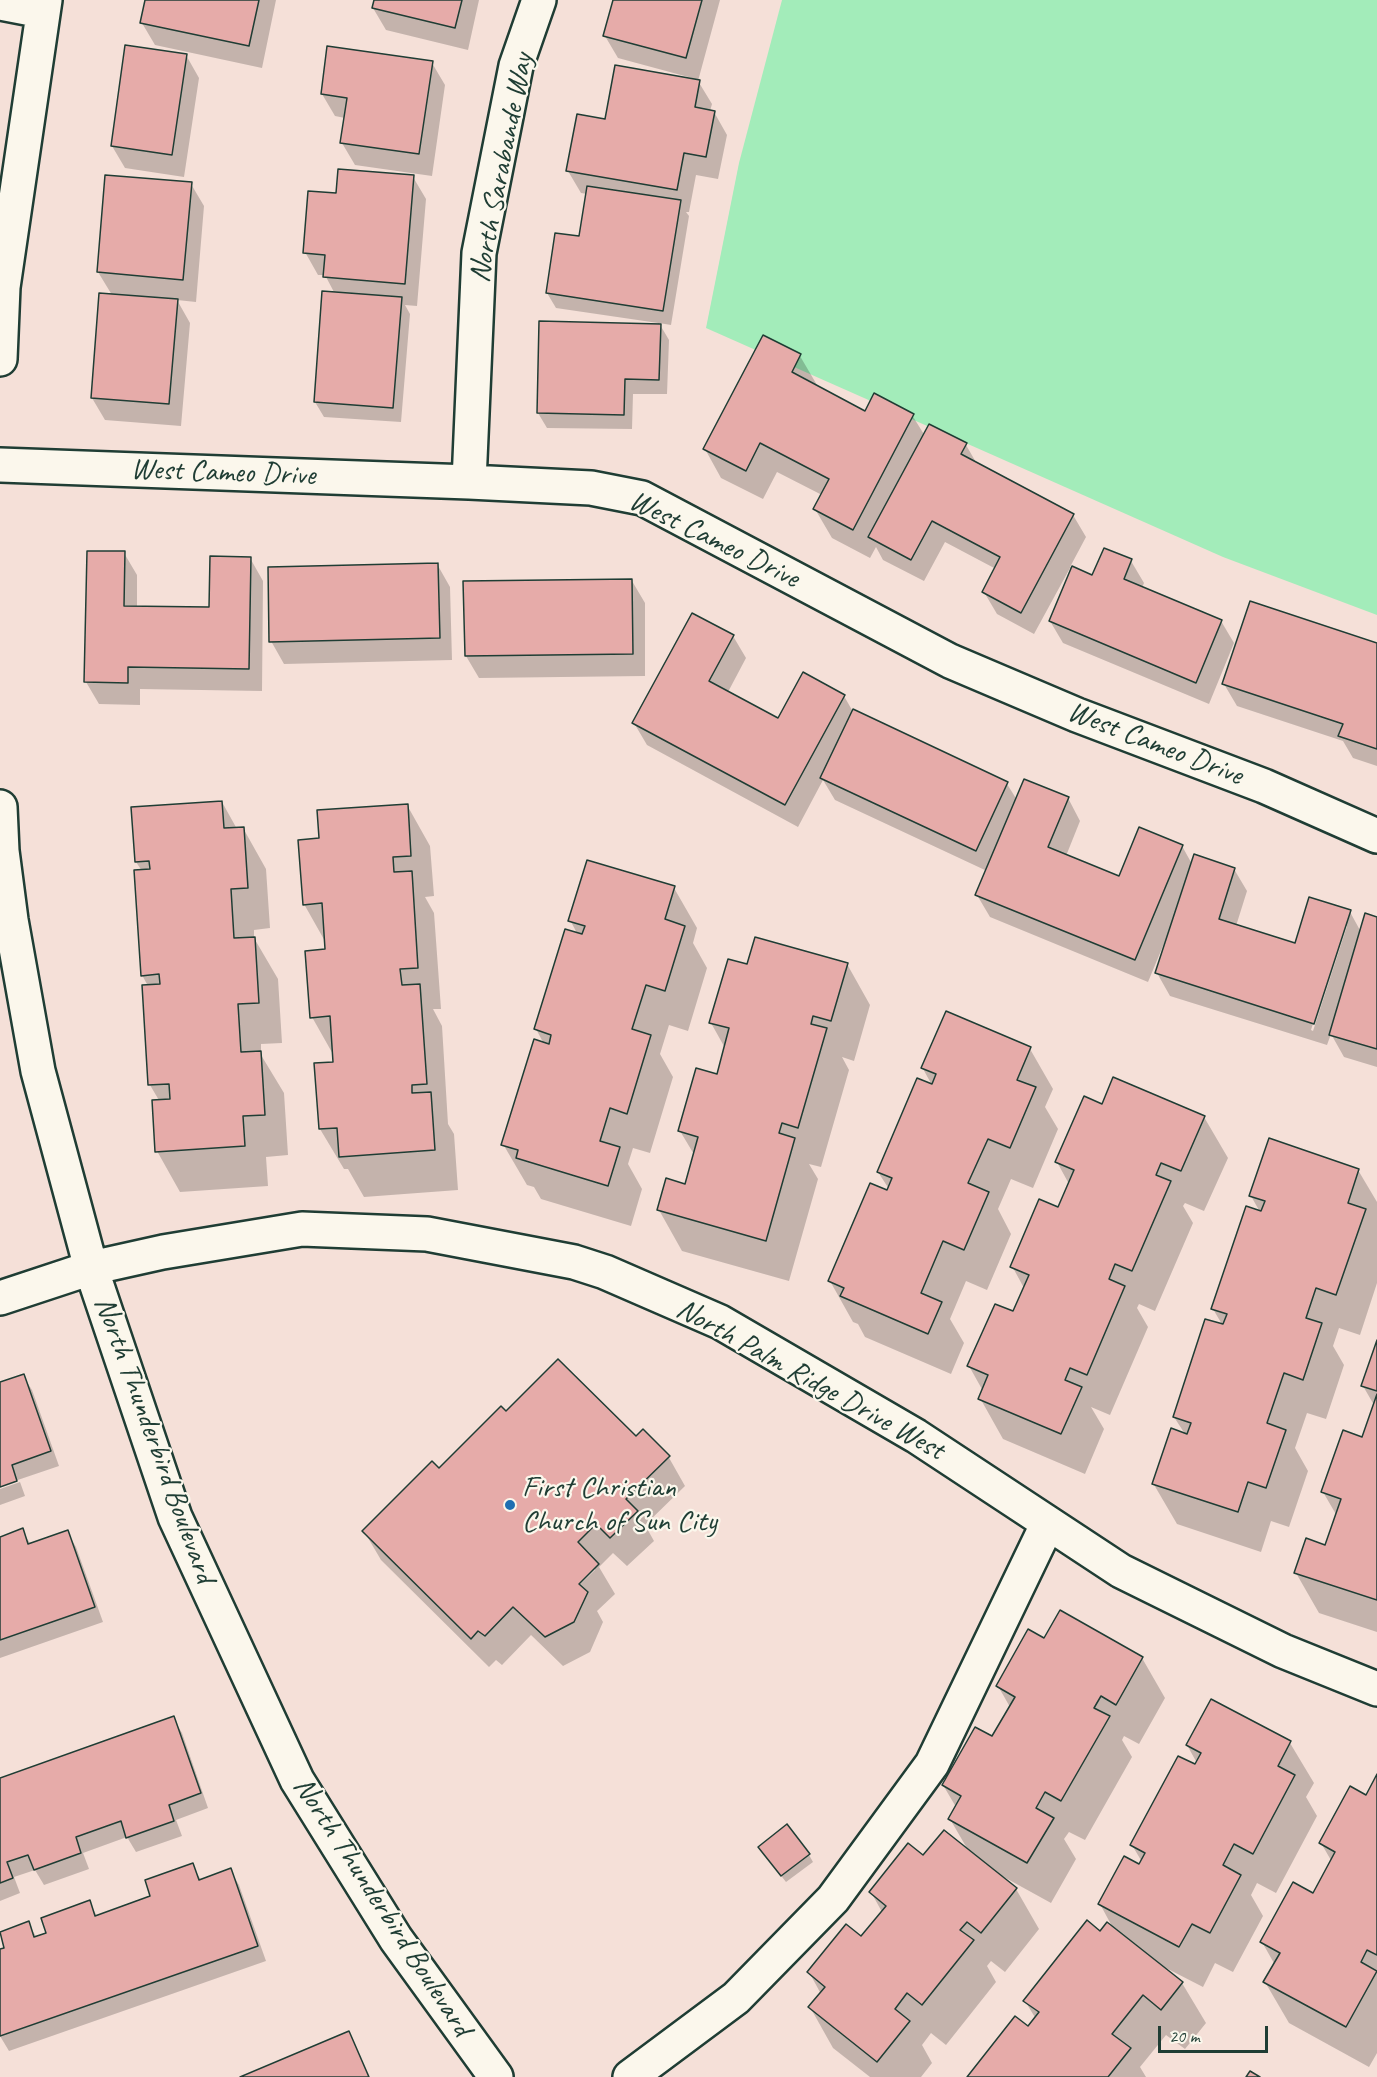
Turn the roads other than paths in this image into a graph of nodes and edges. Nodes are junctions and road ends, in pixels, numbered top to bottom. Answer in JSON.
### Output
{"nodes":[{"id":1,"x":539,"y":0,"type":"edge"},
{"id":2,"x":0,"y":3,"type":"edge"},
{"id":3,"x":44,"y":5,"type":"edge"},
{"id":4,"x":0,"y":359,"type":"edge"},
{"id":5,"x":0,"y":465,"type":"edge"},
{"id":6,"x":469,"y":482,"type":"junction"},
{"id":7,"x":0,"y":807,"type":"edge"},
{"id":8,"x":1377,"y":836,"type":"edge"},
{"id":9,"x":91,"y":1268,"type":"junction"},
{"id":10,"x":0,"y":1298,"type":"edge"},
{"id":11,"x":1048,"y":1523,"type":"junction"},
{"id":12,"x":1377,"y":1689,"type":"edge"},
{"id":13,"x":496,"y":2077,"type":"edge"},
{"id":14,"x":630,"y":2077,"type":"edge"}],
"edges":[{"from":1,"to":6,"type":"street","name":"North Sarabande Way"},
{"from":2,"to":3,"type":"street"},
{"from":3,"to":4,"type":"street"},
{"from":5,"to":6,"type":"street","name":"West Cameo Drive"},
{"from":6,"to":8,"type":"street","name":"West Cameo Drive"},
{"from":7,"to":9,"type":"street","name":"North Thunderbird Boulevard"},
{"from":9,"to":10,"type":"street","name":"North Palm Ridge Drive West"},
{"from":9,"to":11,"type":"street","name":"North Palm Ridge Drive West"},
{"from":9,"to":13,"type":"street","name":"North Thunderbird Boulevard"},
{"from":11,"to":12,"type":"street","name":"North Palm Ridge Drive West"},
{"from":11,"to":14,"type":"street"}]}
